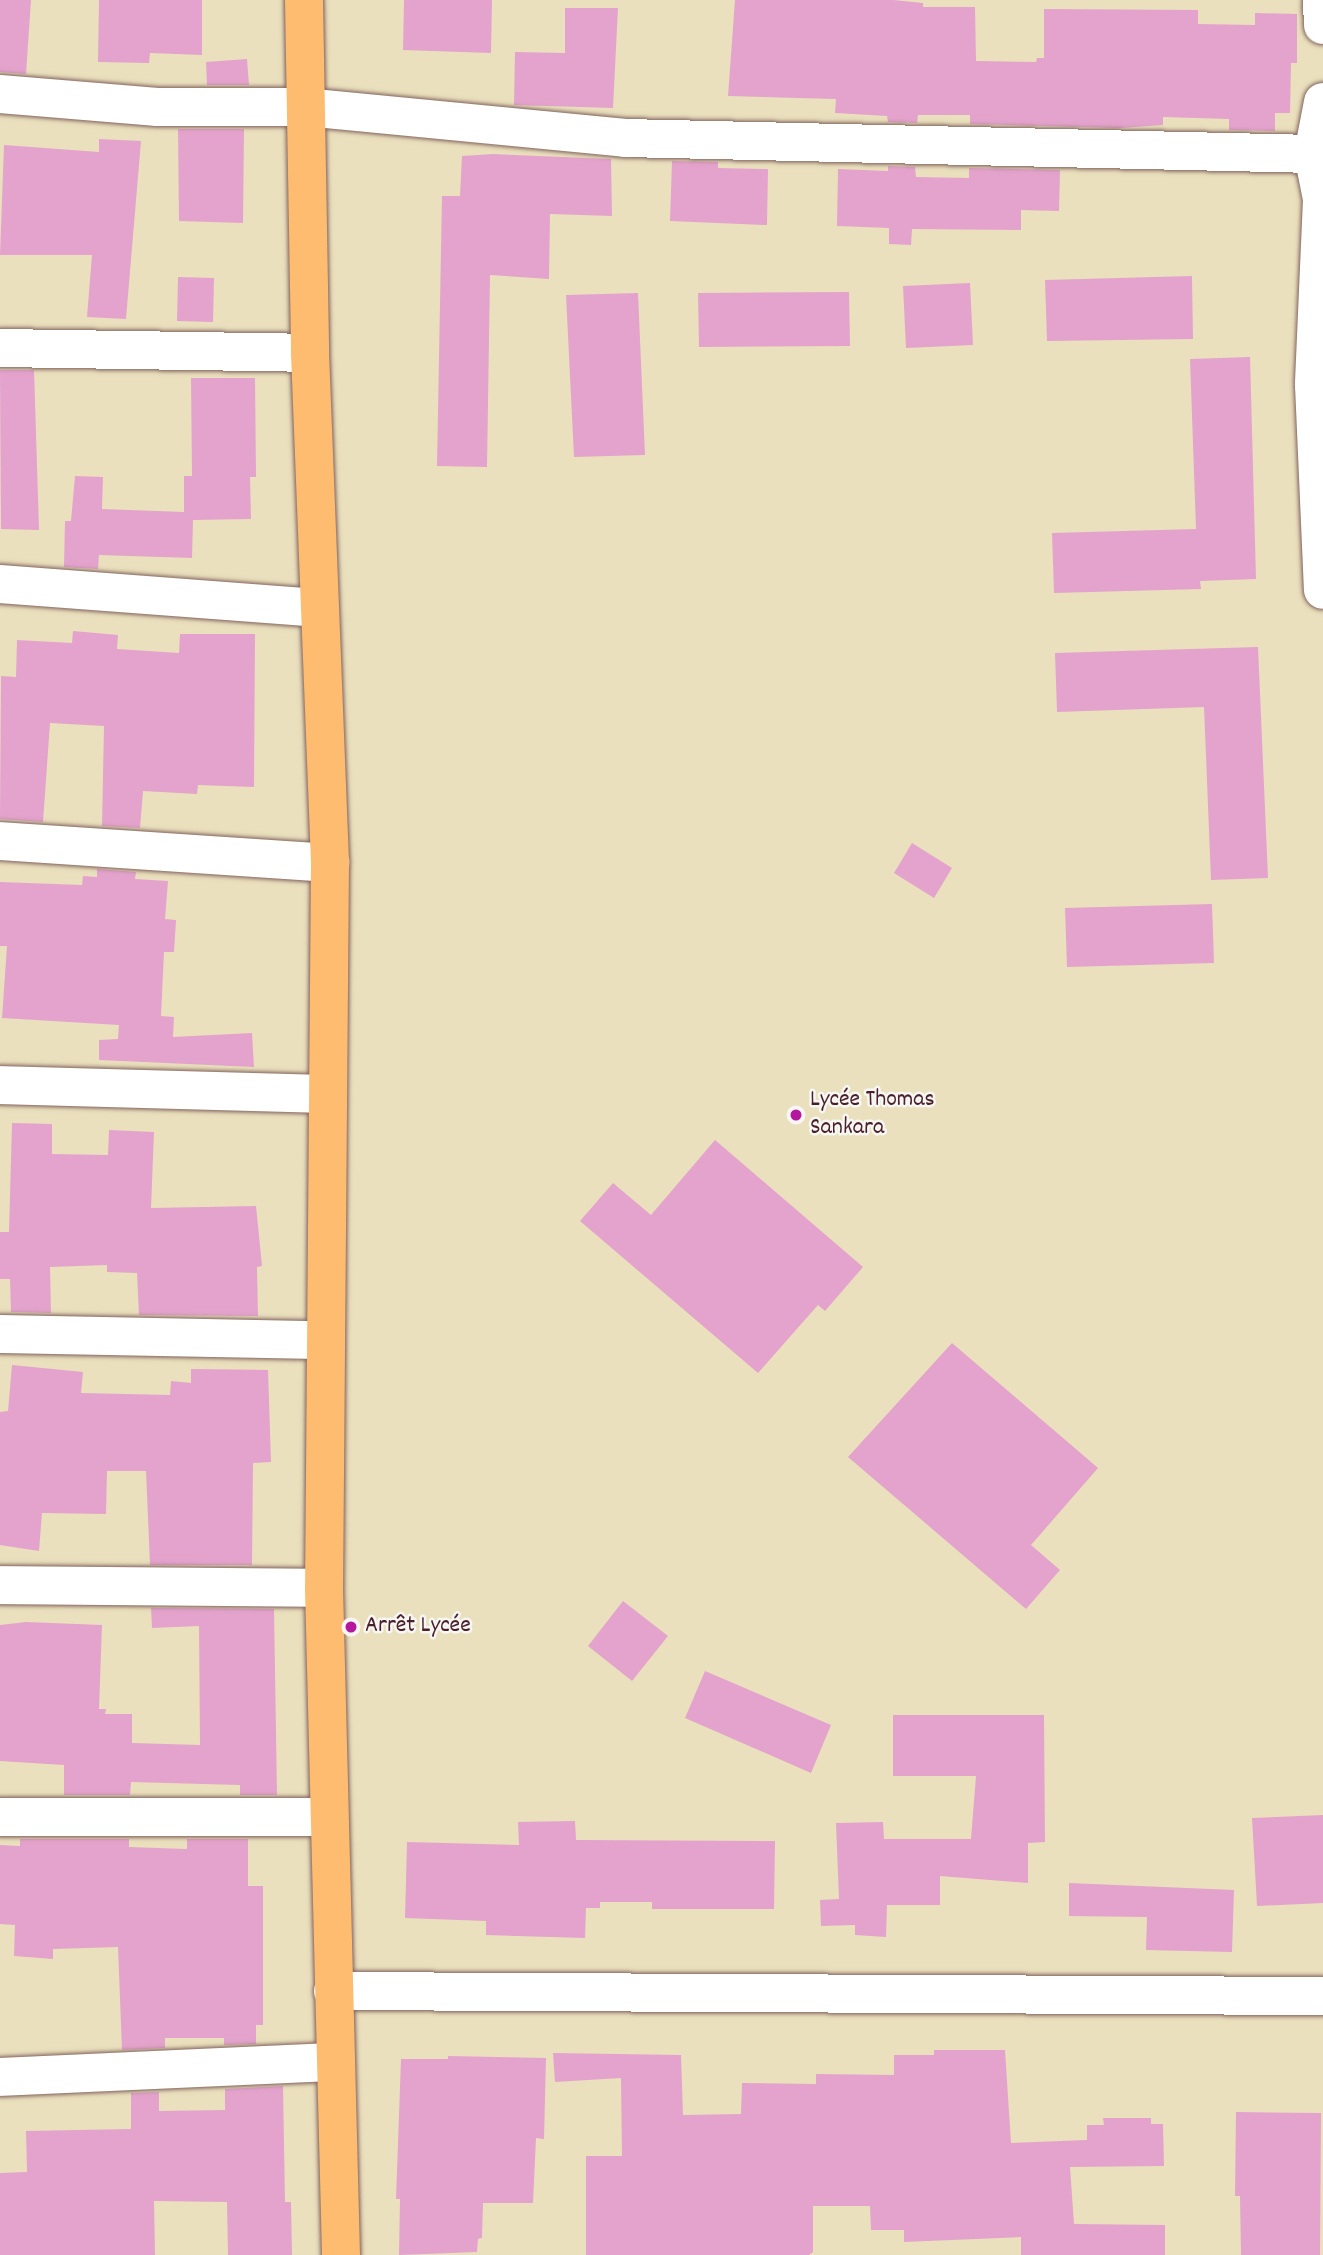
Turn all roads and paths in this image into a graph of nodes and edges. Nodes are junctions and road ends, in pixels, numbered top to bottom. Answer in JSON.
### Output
{"nodes":[{"id":1,"x":304,"y":0,"type":"edge"},
{"id":2,"x":1321,"y":0,"type":"edge"},
{"id":3,"x":1323,"y":25,"type":"edge"},
{"id":4,"x":0,"y":94,"type":"edge"},
{"id":5,"x":1323,"y":102,"type":"edge"},
{"id":6,"x":304,"y":107,"type":"junction"},
{"id":7,"x":1313,"y":154,"type":"junction"},
{"id":8,"x":1322,"y":199,"type":"edge"},
{"id":9,"x":0,"y":348,"type":"edge"},
{"id":10,"x":310,"y":353,"type":"junction"},
{"id":11,"x":1320,"y":466,"type":"edge"},
{"id":12,"x":0,"y":584,"type":"edge"},
{"id":13,"x":1323,"y":590,"type":"edge"},
{"id":14,"x":318,"y":608,"type":"junction"},
{"id":15,"x":0,"y":841,"type":"edge"},
{"id":16,"x":330,"y":863,"type":"junction"},
{"id":17,"x":0,"y":1085,"type":"edge"},
{"id":18,"x":325,"y":1094,"type":"junction"},
{"id":19,"x":0,"y":1334,"type":"edge"},
{"id":20,"x":326,"y":1340,"type":"junction"},
{"id":21,"x":0,"y":1585,"type":"edge"},
{"id":22,"x":324,"y":1588,"type":"junction"},
{"id":23,"x":0,"y":1817,"type":"edge"},
{"id":24,"x":327,"y":1817,"type":"junction"},
{"id":25,"x":332,"y":1991,"type":"junction"},
{"id":26,"x":1323,"y":1996,"type":"edge"},
{"id":27,"x":335,"y":2062,"type":"junction"},
{"id":28,"x":0,"y":2077,"type":"edge"},
{"id":29,"x":341,"y":2255,"type":"edge"}],
"edges":[{"from":1,"to":6,"type":"highway"},
{"from":2,"to":3,"type":"street"},
{"from":4,"to":6,"type":"street"},
{"from":5,"to":7,"type":"street"},
{"from":6,"to":7,"type":"street"},
{"from":6,"to":10,"type":"highway"},
{"from":7,"to":8,"type":"street"},
{"from":8,"to":11,"type":"street"},
{"from":9,"to":10,"type":"street"},
{"from":10,"to":14,"type":"highway"},
{"from":11,"to":13,"type":"street"},
{"from":12,"to":14,"type":"street"},
{"from":14,"to":16,"type":"highway"},
{"from":15,"to":16,"type":"street"},
{"from":16,"to":18,"type":"highway"},
{"from":17,"to":18,"type":"street"},
{"from":18,"to":20,"type":"highway"},
{"from":19,"to":20,"type":"street"},
{"from":20,"to":22,"type":"highway"},
{"from":21,"to":22,"type":"street"},
{"from":22,"to":24,"type":"highway"},
{"from":23,"to":24,"type":"street"},
{"from":24,"to":25,"type":"highway"},
{"from":25,"to":26,"type":"street"},
{"from":25,"to":27,"type":"highway"},
{"from":27,"to":28,"type":"street"},
{"from":27,"to":29,"type":"highway"}]}
